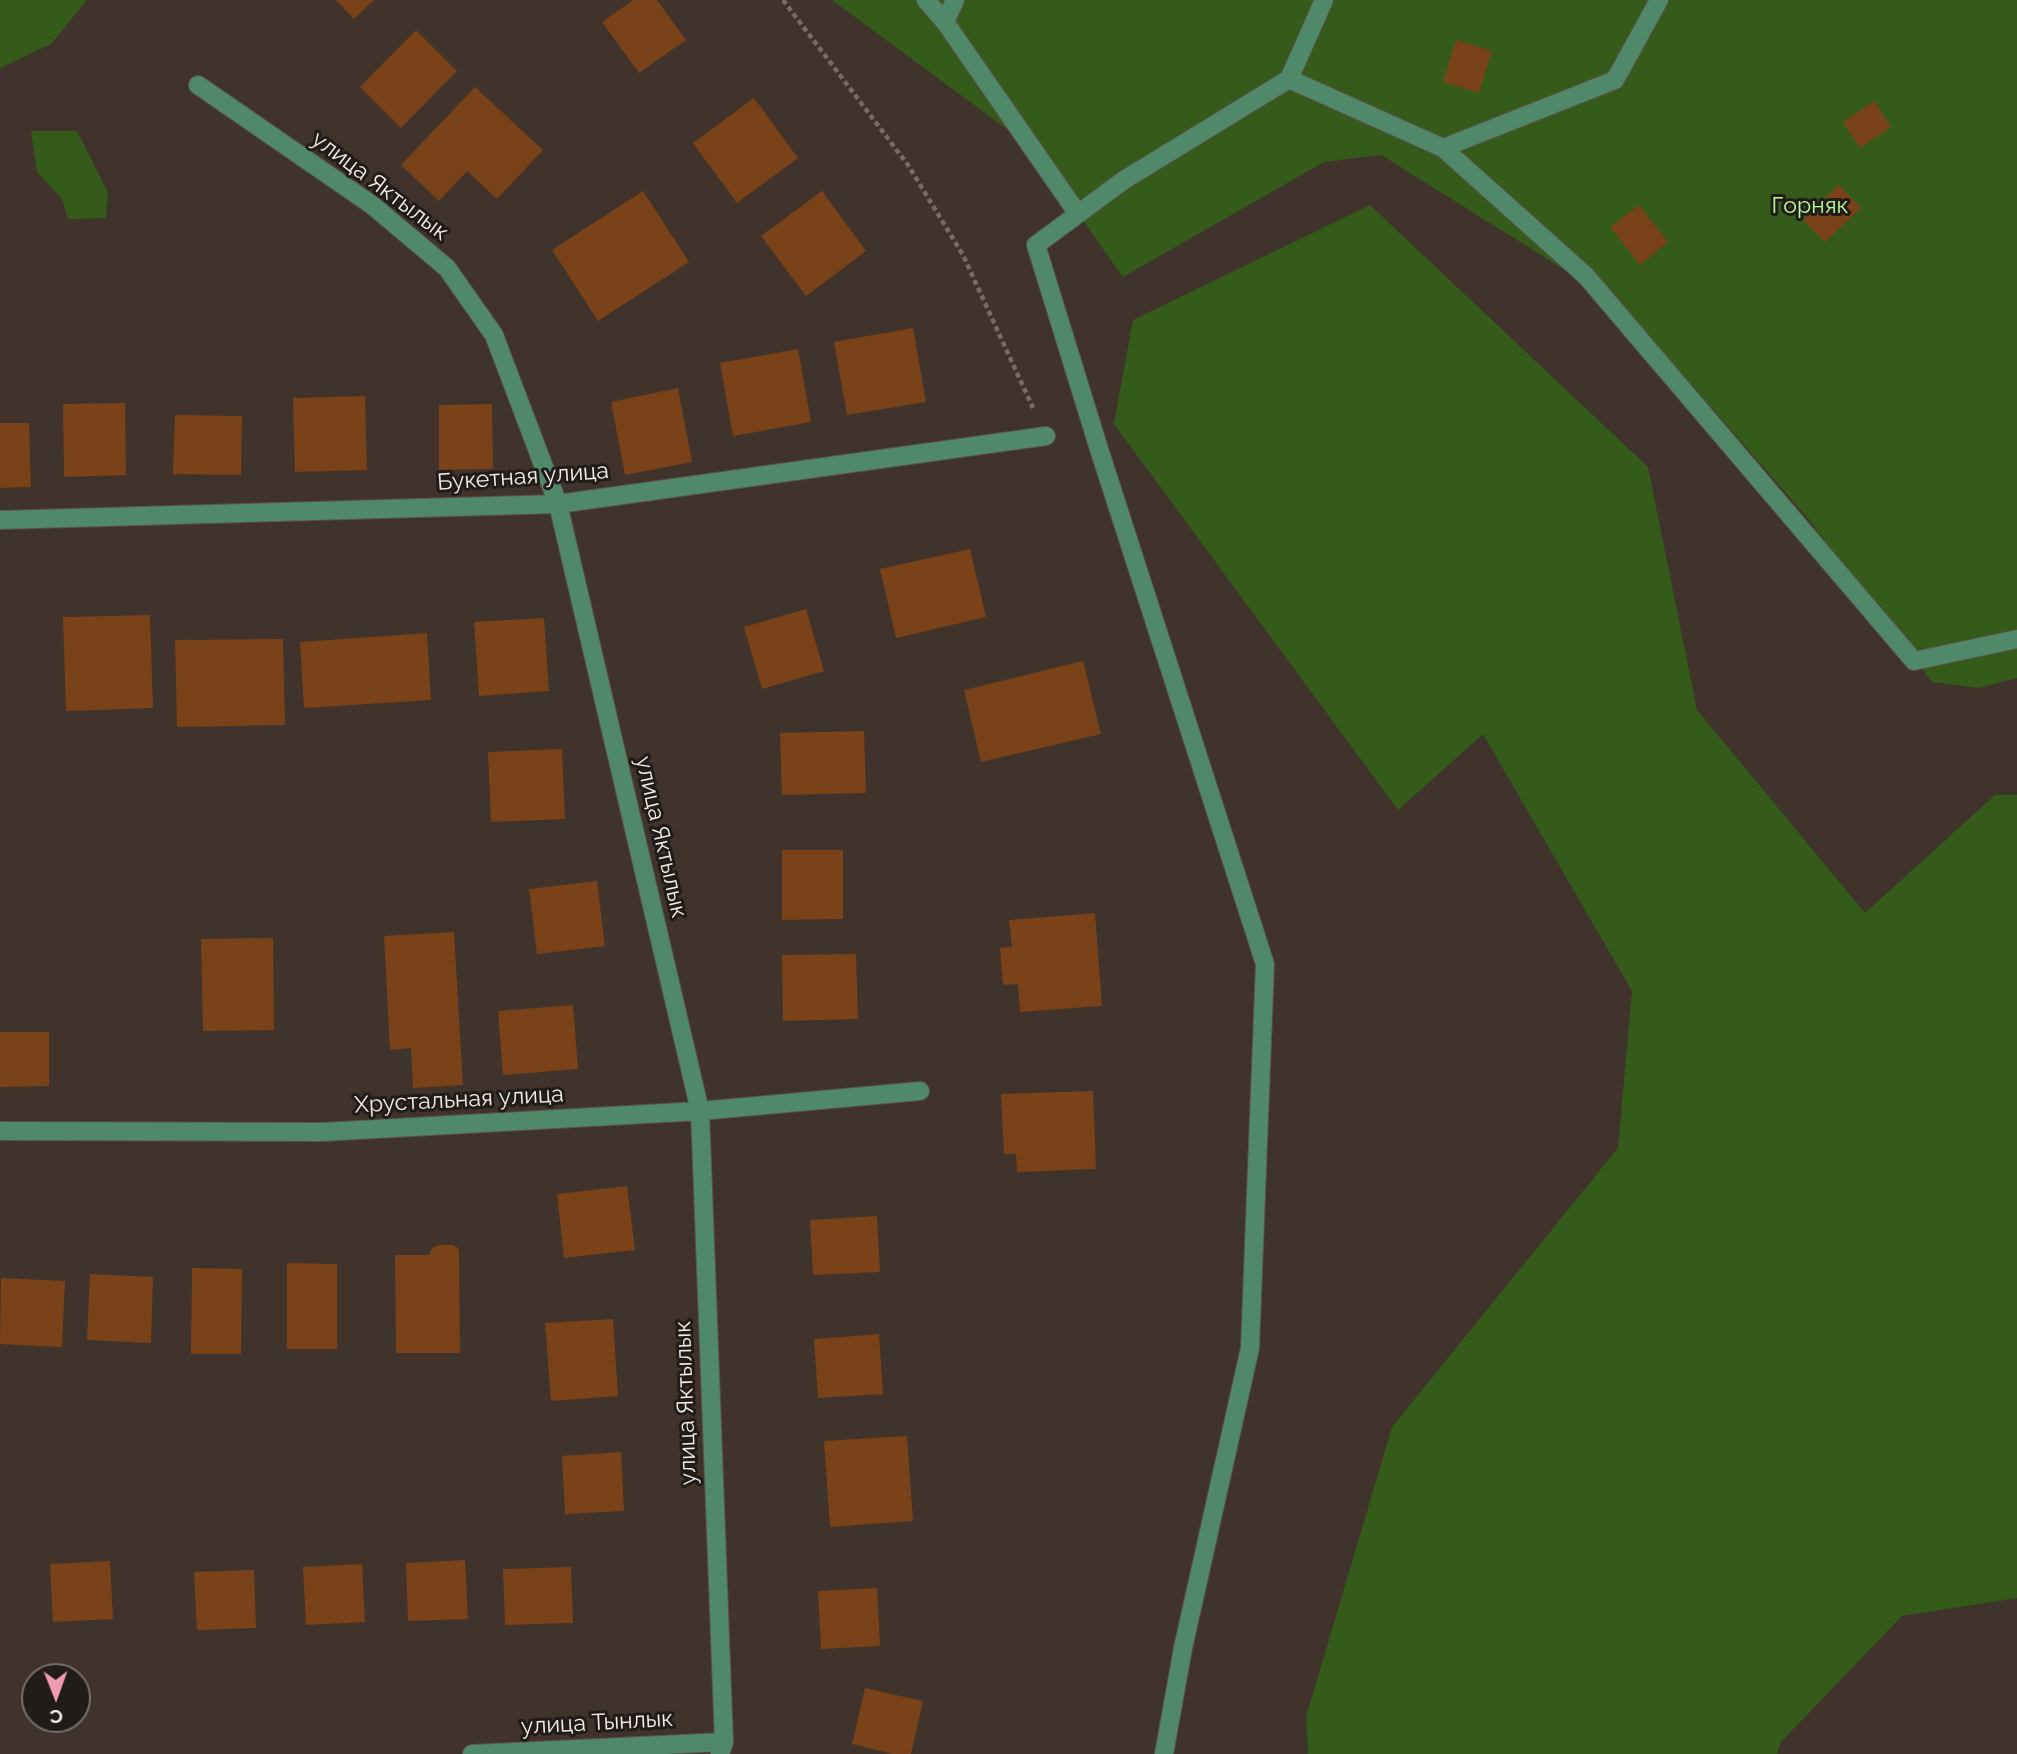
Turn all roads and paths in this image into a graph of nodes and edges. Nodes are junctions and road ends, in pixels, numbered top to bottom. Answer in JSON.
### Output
{"nodes":[{"id":1,"x":783,"y":0,"type":"edge"},
{"id":2,"x":926,"y":0,"type":"edge"},
{"id":3,"x":955,"y":0,"type":"edge"},
{"id":4,"x":1324,"y":0,"type":"edge"},
{"id":5,"x":1659,"y":0,"type":"edge"},
{"id":6,"x":945,"y":22,"type":"junction"},
{"id":7,"x":1289,"y":79,"type":"junction"},
{"id":8,"x":198,"y":86,"type":"dead end"},
{"id":9,"x":1443,"y":148,"type":"junction"},
{"id":10,"x":1078,"y":214,"type":"junction"},
{"id":11,"x":1046,"y":436,"type":"joint"},
{"id":12,"x":558,"y":504,"type":"junction"},
{"id":13,"x":0,"y":520,"type":"edge"},
{"id":14,"x":2017,"y":639,"type":"edge"},
{"id":15,"x":920,"y":1091,"type":"dead end"},
{"id":16,"x":700,"y":1111,"type":"junction"},
{"id":17,"x":0,"y":1131,"type":"edge"},
{"id":18,"x":722,"y":1748,"type":"edge"},
{"id":19,"x":472,"y":1754,"type":"edge"},
{"id":20,"x":1164,"y":1754,"type":"edge"}],
"edges":[{"from":1,"to":11,"type":"path"},
{"from":2,"to":6,"type":"street"},
{"from":3,"to":6,"type":"street"},
{"from":4,"to":7,"type":"street"},
{"from":5,"to":9,"type":"street"},
{"from":6,"to":10,"type":"street"},
{"from":7,"to":9,"type":"street"},
{"from":7,"to":10,"type":"street"},
{"from":8,"to":12,"type":"street","name":"улица Яктылык"},
{"from":9,"to":14,"type":"street"},
{"from":10,"to":20,"type":"street"},
{"from":11,"to":12,"type":"street","name":"Букетная улица"},
{"from":12,"to":13,"type":"street","name":"Букетная улица"},
{"from":12,"to":16,"type":"street","name":"улица Яктылык"},
{"from":15,"to":16,"type":"street","name":"Хрустальная улица"},
{"from":16,"to":17,"type":"street","name":"Хрустальная улица"},
{"from":16,"to":18,"type":"street","name":"улица Яктылык"},
{"from":18,"to":19,"type":"street","name":"улица Тынлык"}]}
